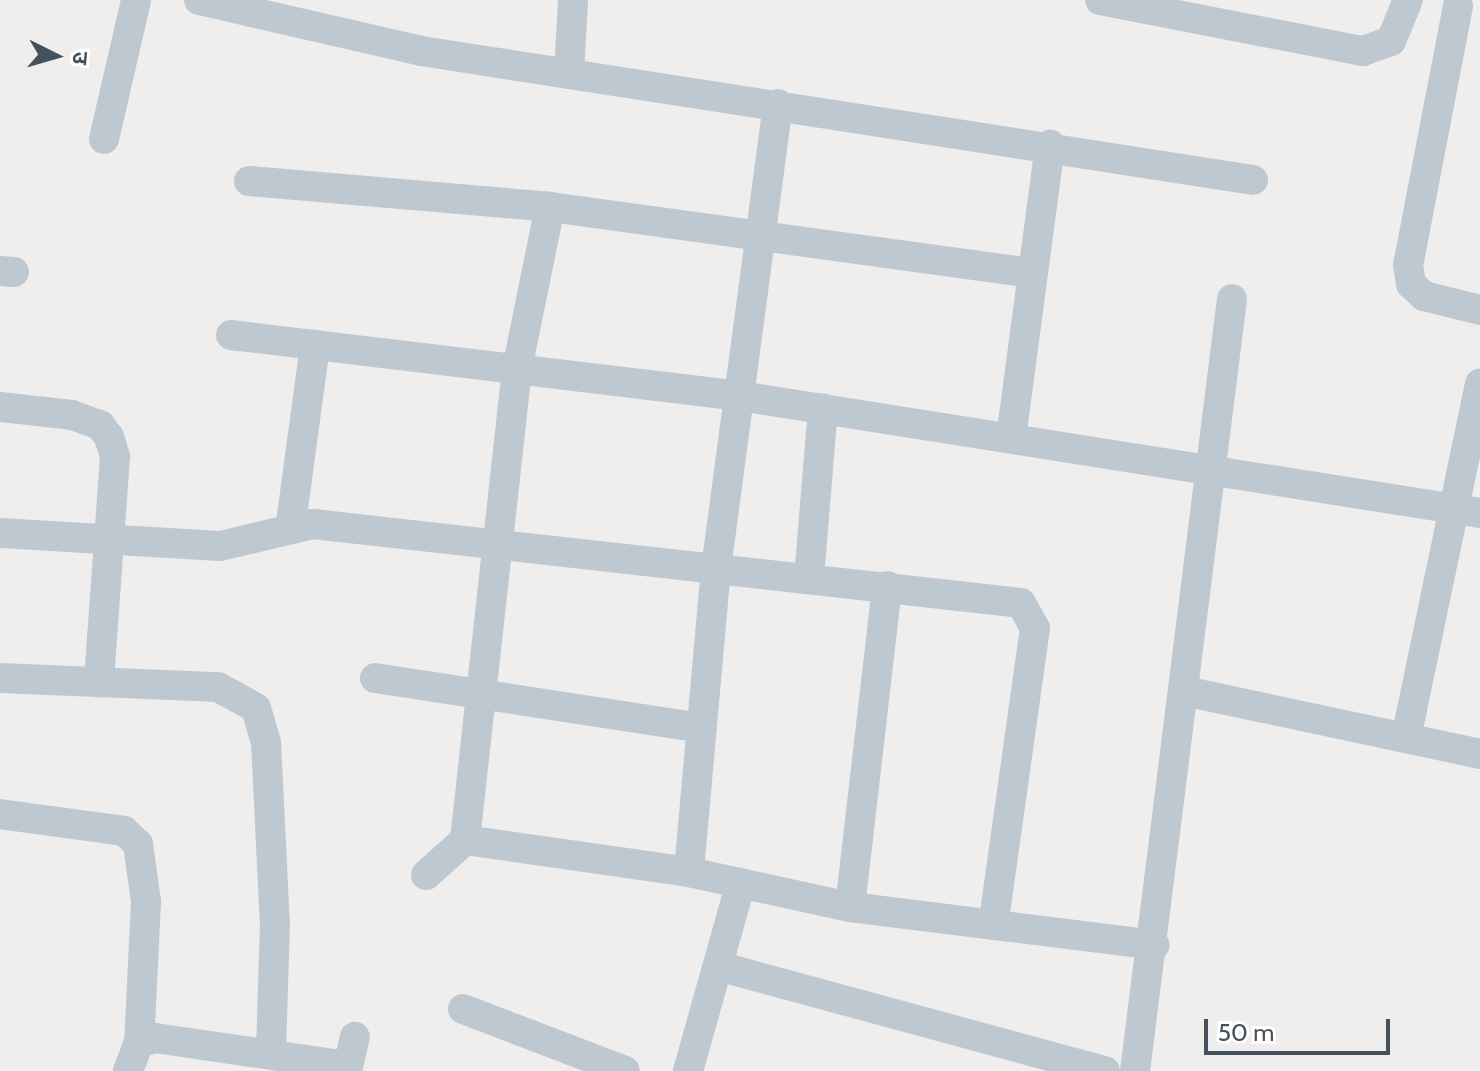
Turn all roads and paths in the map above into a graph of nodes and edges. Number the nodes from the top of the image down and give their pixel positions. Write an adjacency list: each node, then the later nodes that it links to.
1 (136, 0): 10 (street)
2 (199, 0): 7 (street)
3 (573, 0): 8 (street)
4 (1100, 0): 5 (street)
5 (1408, 0)
6 (1458, 6): 18 (street)
7 (294, 9): 8 (street)
8 (569, 74): 9 (street)
9 (778, 104): 11 (street); 15 (street)
10 (104, 139)
11 (1050, 145): 12 (street); 16 (street)
12 (1253, 180)
13 (249, 181): 14 (street)
14 (550, 207): 15 (street); 21 (street)
15 (760, 238): 16 (street); 23 (street)
16 (1030, 273): 26 (street)
17 (1232, 299): 27 (street)
18 (1480, 310)
19 (231, 335): 20 (street)
20 (315, 345): 21 (street); 29 (street)
21 (517, 369): 23 (street); 32 (street)
22 (1480, 384): 28 (street)
23 (740, 396): 25 (street); 33 (street)
24 (0, 407): 31 (street)
25 (823, 409): 26 (street); 34 (street)
26 (1011, 438): 27 (street)
27 (1215, 470): 28 (street); 39 (street)
28 (1469, 511): 42 (street)
29 (291, 523): 31 (street); 32 (street)
30 (0, 533): 31 (street)
31 (111, 541): 38 (street)
32 (496, 543): 33 (street); 40 (street)
33 (716, 568): 34 (street); 41 (street)
34 (809, 578): 35 (street)
35 (887, 586): 49 (street); 50 (street)
36 (0, 678): 38 (street)
37 (375, 678): 40 (street)
38 (99, 682): 56 (street)
39 (1184, 691): 42 (street); 51 (street)
40 (478, 694): 41 (street); 45 (street)
41 (700, 728): 46 (street)
42 (1406, 738): 43 (street)
43 (1480, 754)
44 (0, 814): 55 (street)
45 (465, 840): 46 (street); 47 (street)
46 (689, 872): 48 (street)
47 (426, 875)
48 (741, 883): 49 (street); 52 (street)
49 (850, 907): 50 (street)
50 (993, 925): 51 (street)
51 (1155, 945): 62 (street)
52 (718, 966): 60 (street); 61 (street)
53 (463, 1009): 59 (street)
54 (355, 1037): 57 (street)
55 (139, 1043): 56 (street); 58 (street)
56 (271, 1052): 57 (street)
57 (347, 1069)
58 (128, 1071)
59 (625, 1071)
60 (688, 1071)
61 (1105, 1071)
62 (1135, 1071)

